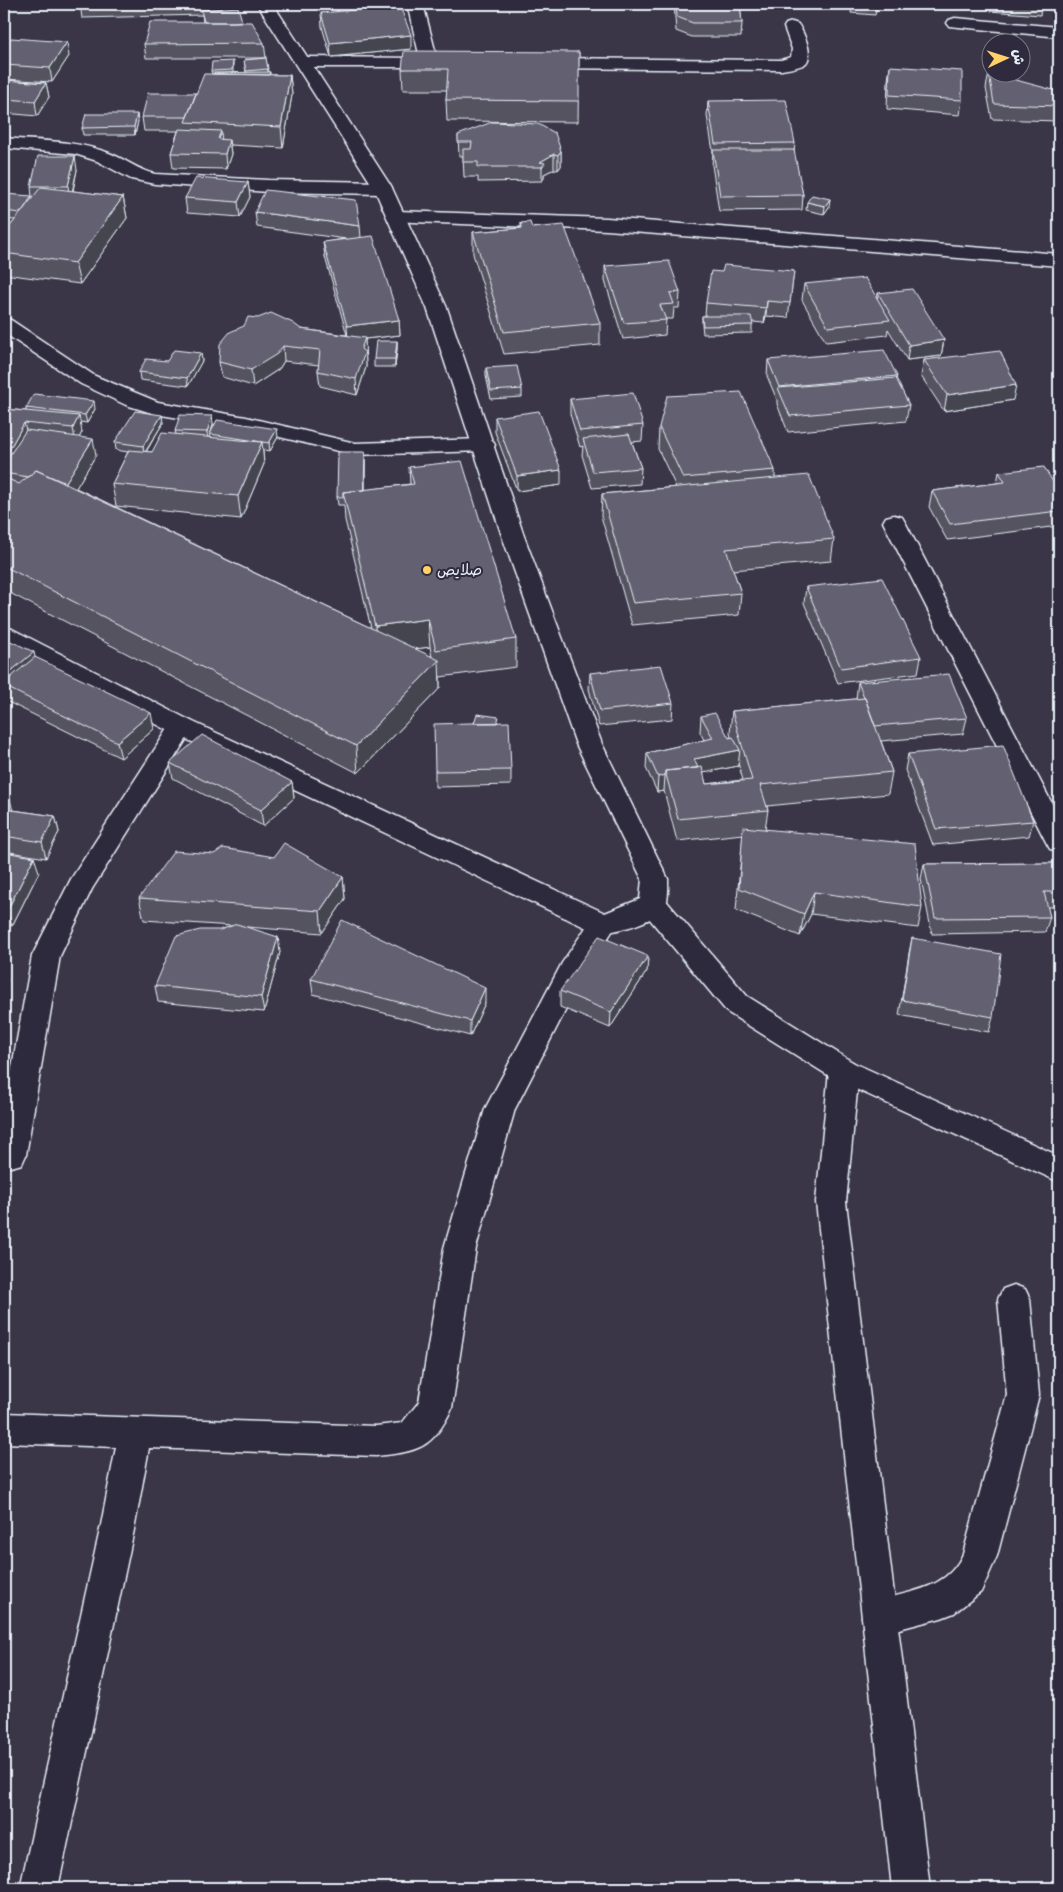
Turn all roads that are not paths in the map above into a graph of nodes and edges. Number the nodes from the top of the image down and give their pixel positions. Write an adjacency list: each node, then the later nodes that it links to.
1 (265, 4): 6 (street)
2 (415, 4): 7 (street)
3 (955, 23): 5 (street)
4 (792, 27): 9 (street)
5 (1059, 32)
6 (303, 62): 7 (street); 11 (street)
7 (430, 63): 8 (street)
8 (459, 63)
9 (528, 63)
10 (4, 143): 11 (street)
11 (383, 188): 12 (street)
12 (397, 217): 13 (street); 15 (street)
13 (1059, 260)
14 (4, 324): 15 (street)
15 (484, 445): 20 (street)
16 (894, 522): 19 (street)
17 (4, 634): 18 (street)
18 (182, 727): 21 (street); 23 (street)
19 (1059, 842)
20 (654, 904): 21 (street); 22 (street)
21 (603, 924): 27 (street)
22 (844, 1071): 24 (street); 28 (street)
23 (11, 1155)
24 (1059, 1170)
25 (1014, 1299): 28 (street)
26 (4, 1428): 27 (street)
27 (135, 1433): 29 (street)
28 (880, 1617): 30 (street)
29 (39, 1888)
30 (911, 1888)

